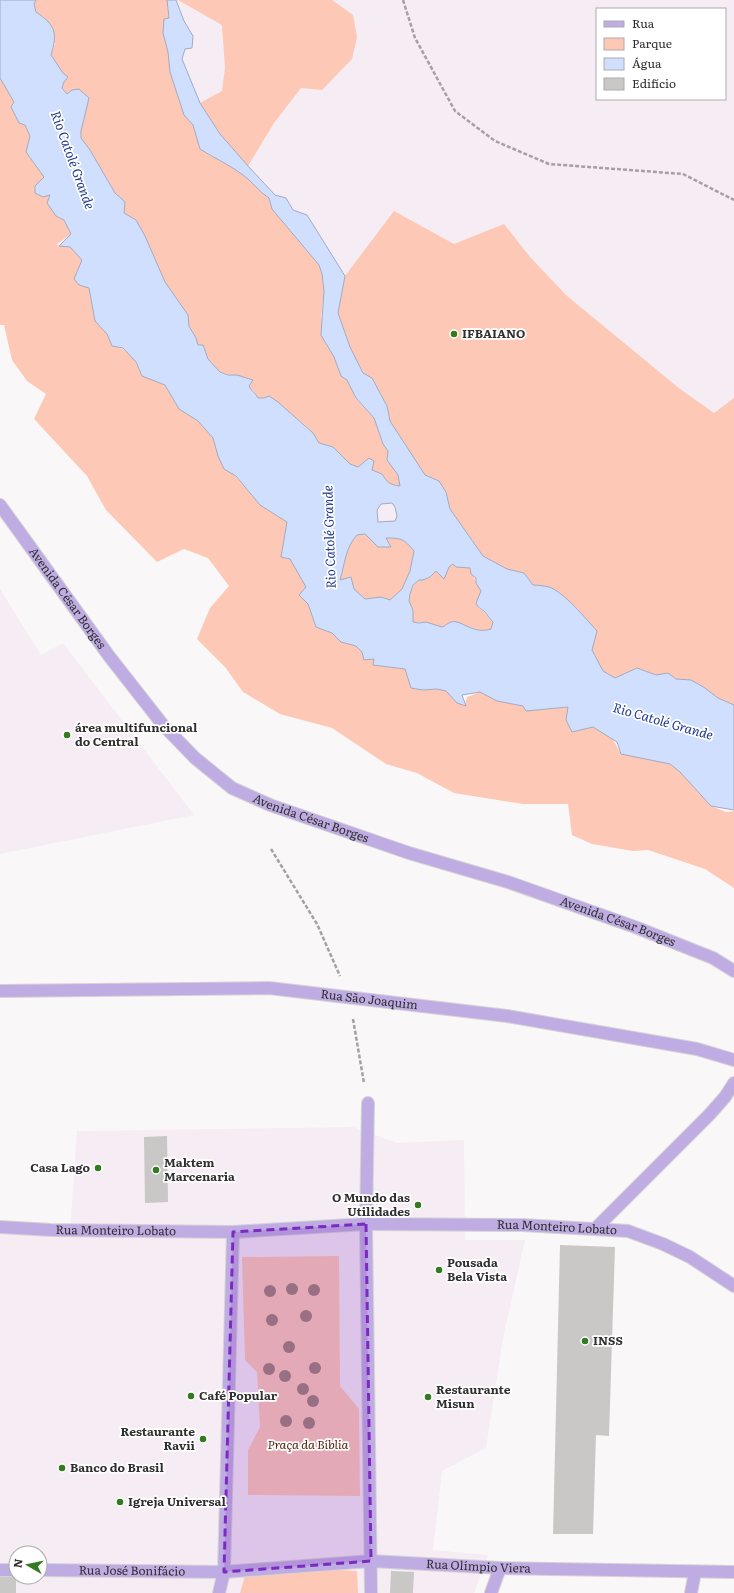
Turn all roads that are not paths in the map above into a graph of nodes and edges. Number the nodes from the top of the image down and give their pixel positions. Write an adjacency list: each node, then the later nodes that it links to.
1 (0, 505): 2 (street, Avenida César Borges)
2 (734, 971)
3 (0, 990): 4 (street, Rua São Joaquim)
4 (734, 1060)
5 (734, 1083): 9 (street)
6 (368, 1103): 7 (street)
7 (366, 1224): 9 (street, Rua Monteiro Lobato); 10 (street); 12 (street)
8 (0, 1227): 10 (street, Rua Monteiro Lobato)
9 (596, 1228): 11 (street, Rua Monteiro Lobato)
10 (233, 1232): 15 (street)
11 (734, 1286)
12 (372, 1561): 13 (street, Rua Olímpio Viera); 15 (street, Rua Olímpio Viera); 19 (street)
13 (500, 1568): 16 (street, Rua Olímpio Viera); 20 (street)
14 (48, 1570): 15 (street, Rua José Bonifácio)
15 (224, 1572): 18 (street)
16 (695, 1572): 17 (street, Rua Olímpio Viera); 21 (street)
17 (734, 1572)
18 (219, 1593)
19 (371, 1593)
20 (491, 1593)
21 (691, 1593)

